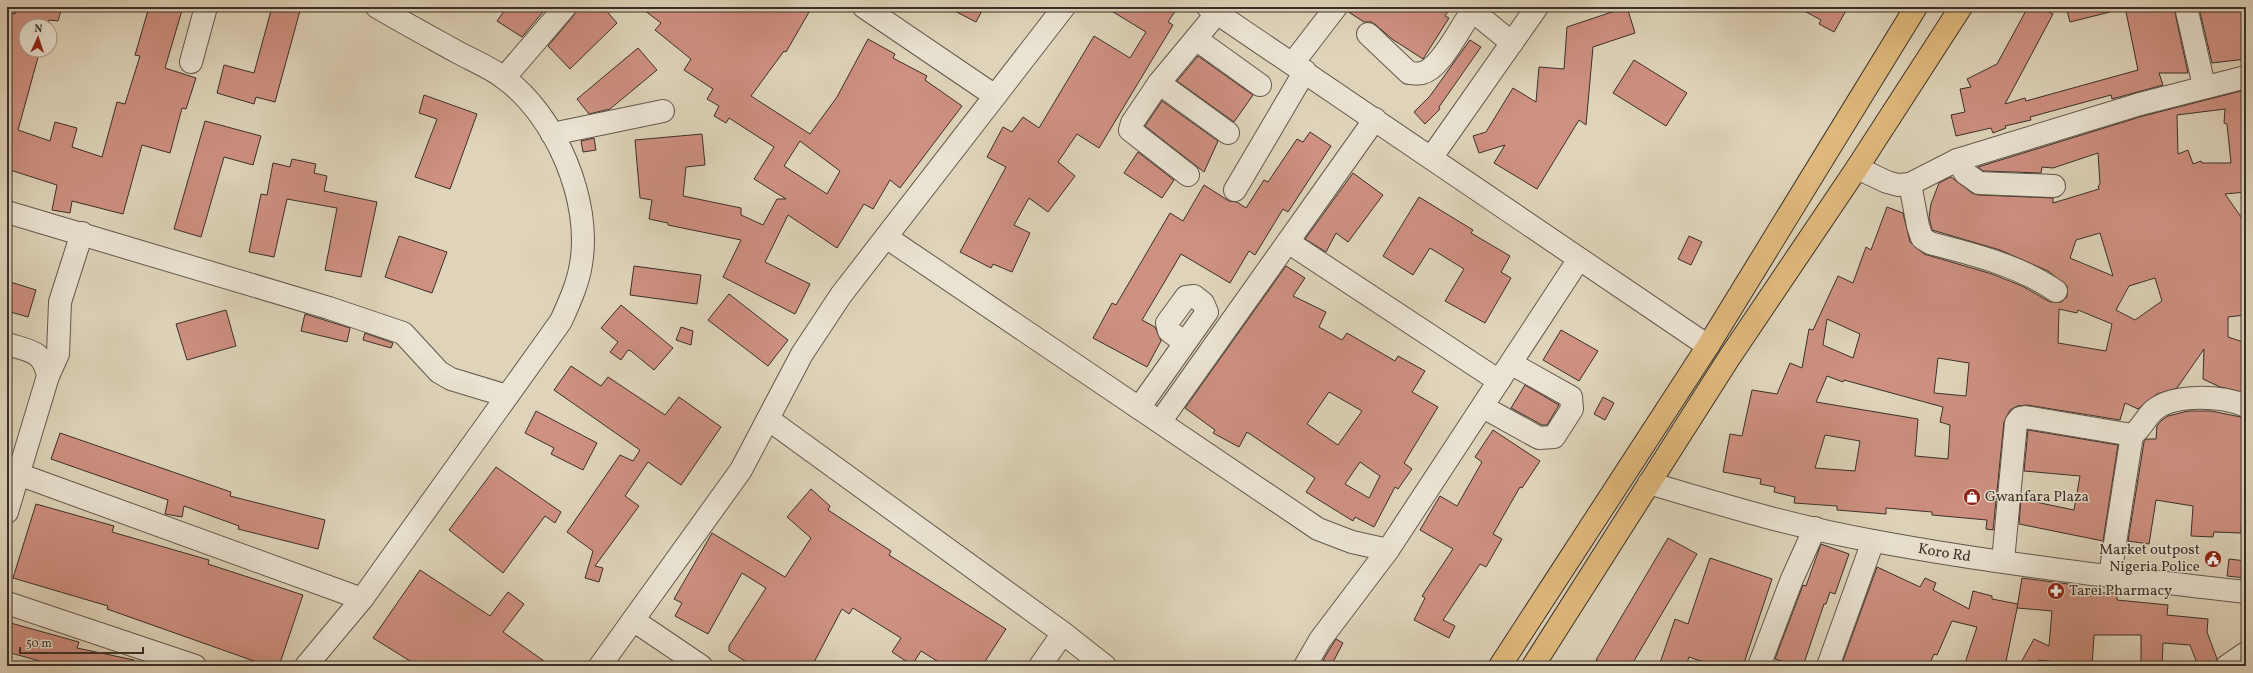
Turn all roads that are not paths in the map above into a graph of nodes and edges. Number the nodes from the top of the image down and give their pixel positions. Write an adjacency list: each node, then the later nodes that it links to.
1 (206, 7): 15 (street)
2 (377, 7): 18 (street)
3 (565, 7): 18 (street)
4 (864, 7): 22 (street)
5 (1064, 7): 22 (street)
6 (1336, 7): 16 (street)
7 (1537, 7): 14 (street)
8 (1916, 7): 42 (main road)
9 (1961, 7): 29 (main road)
10 (2186, 7): 21 (street)
11 (1213, 10): 13 (street); 16 (street)
12 (1368, 34): 14 (street)
13 (1196, 39): 19 (street); 20 (street)
14 (1512, 43): 27 (street)
15 (191, 62)
16 (1299, 67): 24 (street); 33 (street)
17 (2246, 77): 21 (street)
18 (504, 78): 26 (street)
19 (1159, 83): 25 (street); 30 (street)
20 (1260, 85)
21 (2204, 86): 28 (street)
22 (995, 96): 36 (street)
23 (663, 111): 26 (street)
24 (1375, 119): 27 (street); 37 (street)
25 (1228, 133)
26 (552, 134): 45 (street)
27 (1432, 158): 38 (street)
28 (1957, 160): 31 (street); 32 (street)
29 (1857, 168): 31 (street); 53 (main road)
30 (1188, 175)
31 (1910, 184): 39 (street)
32 (2054, 186)
33 (1235, 190)
34 (7, 212): 35 (street)
35 (82, 233): 44 (street); 45 (street)
36 (886, 237): 48 (street); 49 (street)
37 (1288, 242): 43 (street); 50 (street)
38 (1579, 259): 42 (street); 43 (street)
39 (2056, 291)
40 (1184, 343): 48 (street)
41 (7, 344): 44 (street)
42 (1708, 346): 73 (main road)
43 (1505, 373): 47 (street); 47 (street)
44 (48, 376): 52 (street)
45 (508, 396): 61 (street)
46 (2246, 406): 51 (street)
47 (1483, 407): 57 (street)
48 (1139, 408): 50 (street)
49 (768, 418): 63 (street); 64 (street)
50 (1160, 422): 57 (street)
51 (2132, 435): 58 (street); 59 (street)
52 (14, 472): 54 (street); 61 (street)
53 (1649, 483): 55 (street, Koro Rd); 74 (main road)
54 (7, 512)
55 (1815, 528): 56 (street, Koro Rd); 75 (street)
56 (1873, 541): 58 (street, Koro Rd); 76 (street)
57 (1388, 550): 72 (street)
58 (2002, 561): 59 (street, Koro Rd)
59 (2110, 575): 60 (street, Koro Rd)
60 (2246, 592)
61 (362, 599): 67 (street)
62 (7, 604): 66 (street)
63 (633, 620): 68 (street); 69 (street)
64 (1063, 633): 70 (street); 71 (street)
65 (2246, 653): 77 (street)
66 (195, 666)
67 (306, 666)
68 (600, 666)
69 (701, 666)
70 (1040, 666)
71 (1105, 666)
72 (1305, 666)
73 (1500, 666)
74 (1532, 666)
75 (1759, 666)
76 (1828, 666)
77 (2226, 666)

